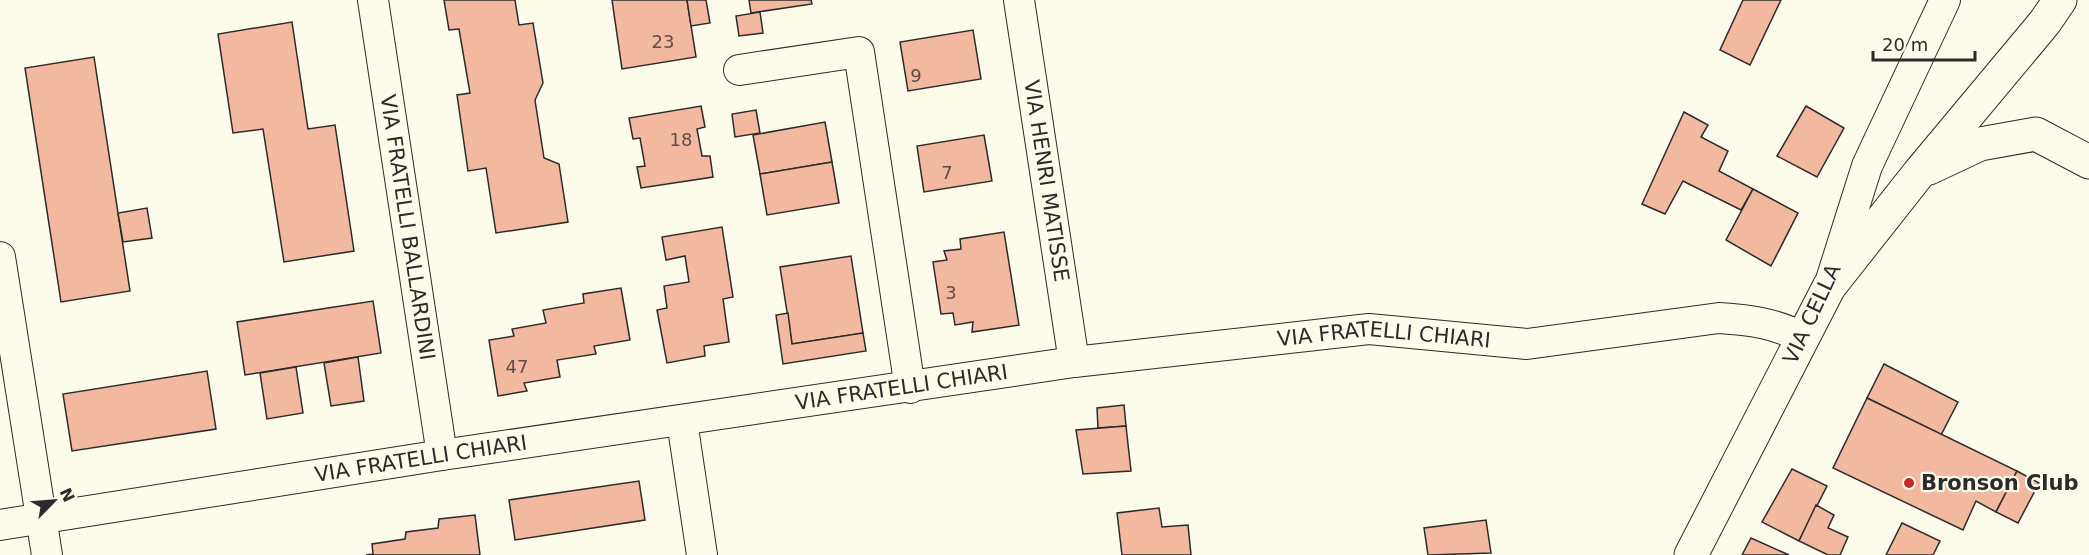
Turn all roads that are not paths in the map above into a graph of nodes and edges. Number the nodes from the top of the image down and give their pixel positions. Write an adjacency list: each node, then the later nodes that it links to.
1 (373, 0): 14 (street, VIA FRATELLI BALLARDINI)
2 (1019, 0): 11 (street, VIA HENRI MATISSE)
3 (1945, 0): 9 (street, VIA CELLA)
4 (2060, 0): 7 (main road)
5 (739, 70): 12 (street)
6 (2089, 162): 7 (main road)
7 (1919, 173): 9 (main road)
8 (0, 257): 15 (street)
9 (1829, 287): 10 (main road, VIA CELLA)
10 (1803, 338): 11 (street, VIA FRATELLI CHIARI); 19 (main road, VIA CELLA)
11 (1074, 362): 12 (street, VIA FRATELLI CHIARI)
12 (910, 388): 13 (street, VIA FRATELLI CHIARI)
13 (682, 421): 14 (street, VIA FRATELLI CHIARI); 18 (street)
14 (442, 455): 15 (street, VIA FRATELLI CHIARI)
15 (42, 518): 16 (street, VIA FRATELLI CHIARI); 17 (street)
16 (0, 525)
17 (47, 555)
18 (702, 555)
19 (1691, 555)

